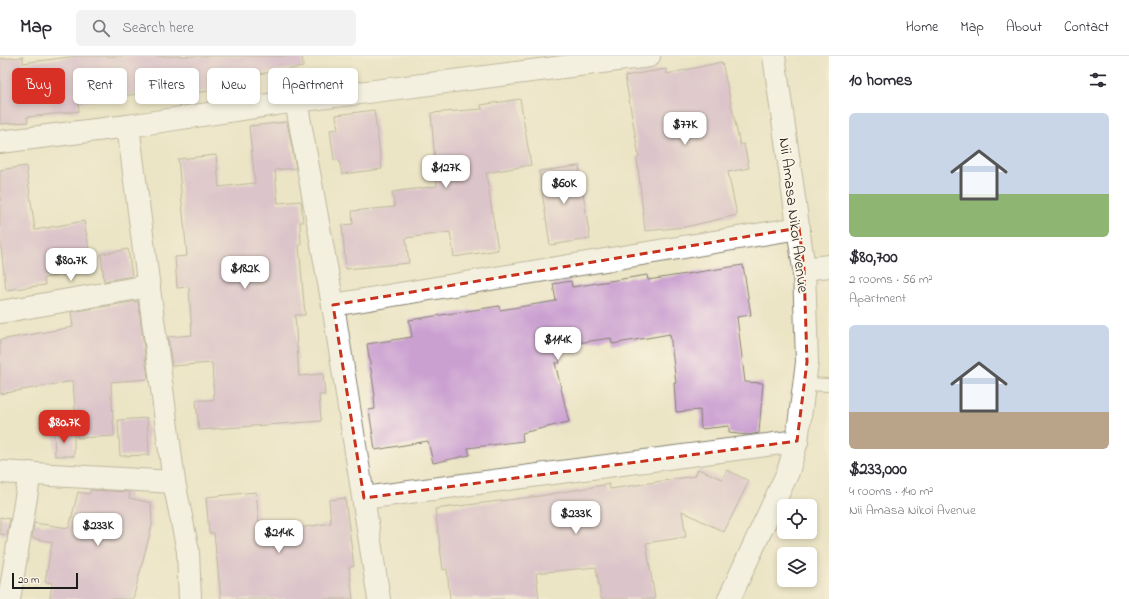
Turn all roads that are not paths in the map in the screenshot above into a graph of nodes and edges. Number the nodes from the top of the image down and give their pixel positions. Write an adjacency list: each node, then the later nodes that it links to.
1 (649, 56): 3 (street)
2 (774, 56): 8 (street, Nii Amasa Nikoi Avenue)
3 (358, 93)
4 (276, 104): 6 (street)
5 (297, 104): 12 (street)
6 (128, 126): 7 (street); 11 (street)
7 (0, 142)
8 (799, 228): 10 (street, Nii Amasa Nikoi Avenue); 12 (street)
9 (829, 266): 10 (street)
10 (804, 269): 14 (street, Nii Amasa Nikoi Avenue)
11 (149, 286): 13 (street); 19 (street)
12 (333, 305): 20 (street)
13 (0, 312)
14 (805, 384): 15 (lane); 16 (street, Nii Amasa Nikoi Avenue)
15 (829, 385)
16 (797, 441): 20 (street); 24 (street, Nii Amasa Nikoi Avenue)
17 (0, 472): 18 (street)
18 (30, 473): 19 (street); 21 (street)
19 (174, 482): 22 (street)
20 (364, 498): 23 (street)
21 (9, 599)
22 (190, 599)
23 (379, 599)
24 (729, 599)

